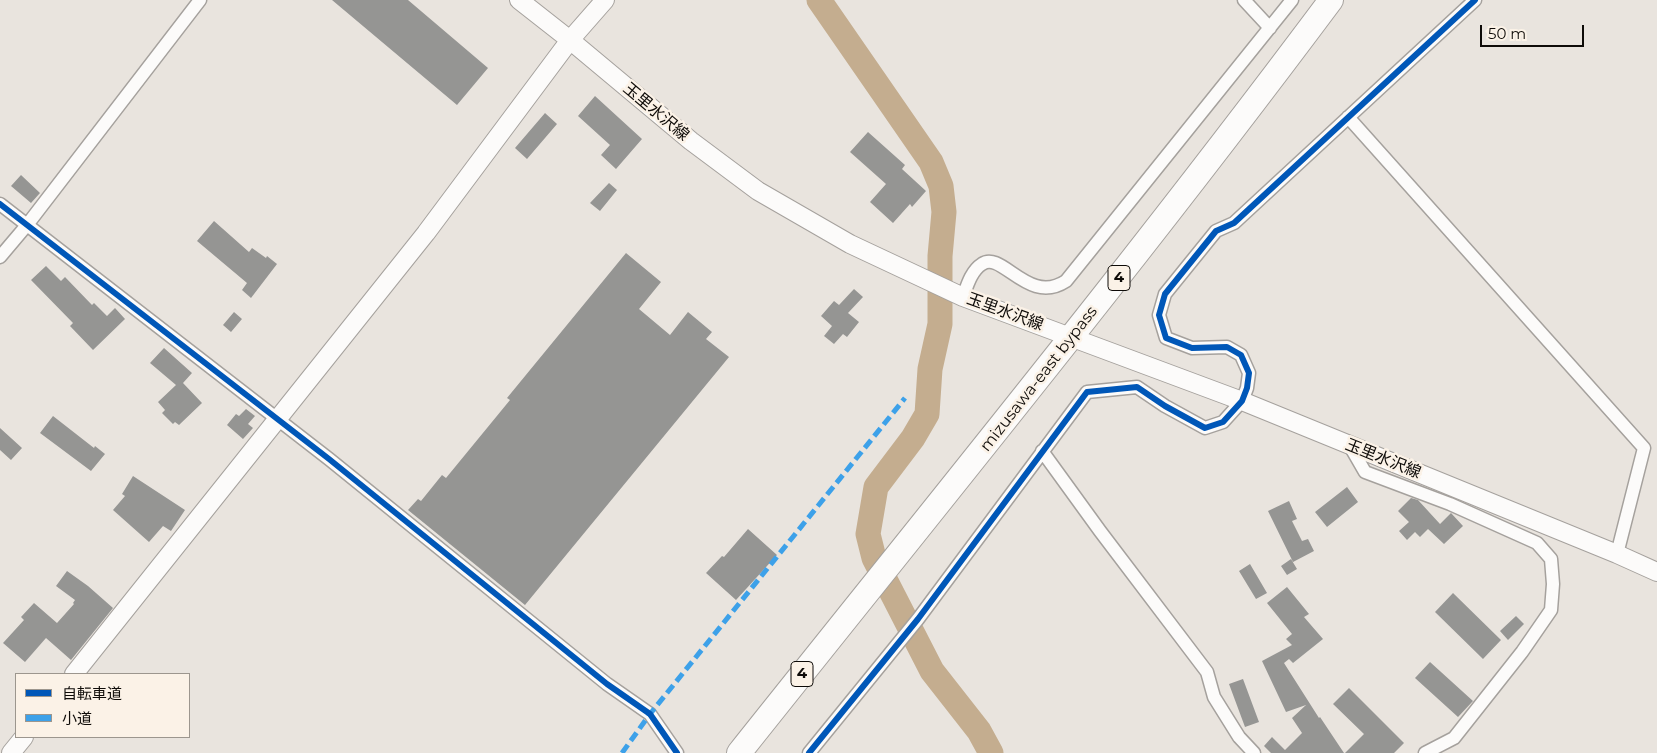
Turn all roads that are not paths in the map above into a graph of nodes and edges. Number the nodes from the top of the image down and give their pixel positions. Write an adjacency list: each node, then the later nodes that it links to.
1 (200, 0): 12 (street)
2 (519, 0): 9 (main road, 玉里水沢線)
3 (605, 0): 9 (main road)
4 (1244, 0): 8 (street)
5 (1292, 0): 8 (street)
6 (1331, 0): 15 (highway, mizusawa-east bypass / 4)
7 (1475, 0): 10 (street)
8 (1270, 28): 14 (street)
9 (570, 40): 14 (main road, 玉里水沢線); 17 (main road)
10 (1348, 117): 16 (street); 20 (street)
11 (0, 204): 12 (street)
12 (27, 225): 13 (street); 17 (street)
13 (0, 257)
14 (964, 297): 15 (main road, 玉里水沢線)
15 (1072, 337): 16 (main road, 玉里水沢線); 26 (highway, mizusawa-east bypass / 4)
16 (1242, 401): 18 (main road, 玉里水沢線); 19 (street)
17 (278, 420): 22 (main road); 25 (street)
18 (1350, 446): 20 (main road, 玉里水沢線); 29 (street)
19 (1042, 451): 27 (street); 28 (street)
20 (1617, 554): 21 (main road, 玉里水沢線)
21 (1657, 572)
22 (75, 673)
23 (23, 738): 24 (main road)
24 (11, 753)
25 (677, 753)
26 (739, 753)
27 (809, 753)
28 (1254, 753)
29 (1425, 753)

